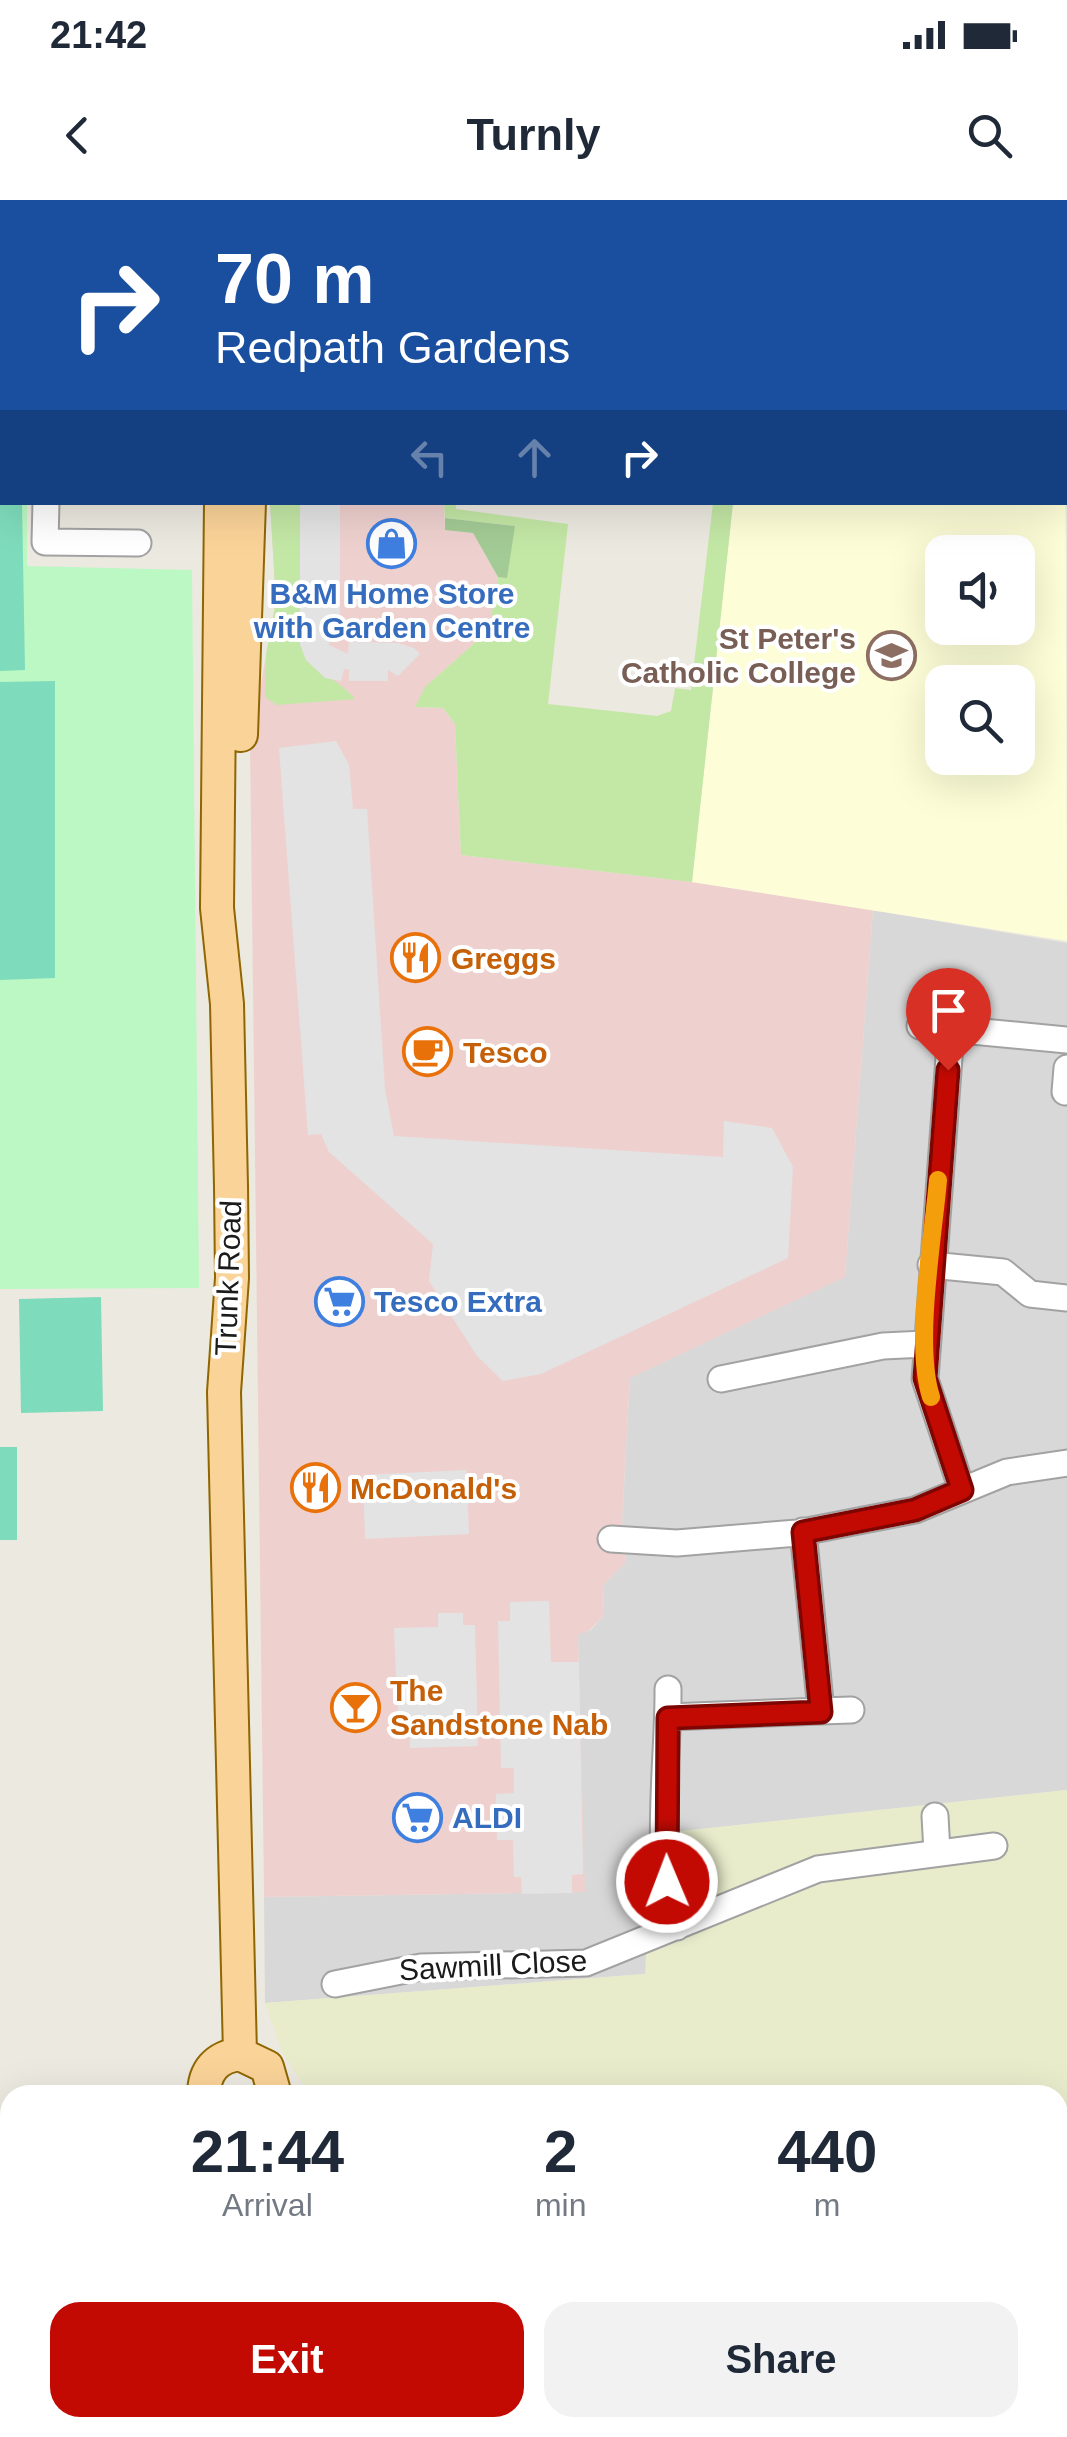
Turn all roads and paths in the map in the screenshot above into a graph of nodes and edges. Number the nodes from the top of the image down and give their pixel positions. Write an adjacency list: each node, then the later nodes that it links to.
1 (46, 505): 4 (street)
2 (220, 505): 5 (main road, Trunk Road)
3 (249, 505): 5 (main road)
4 (138, 543)
5 (226, 1004): 26 (main road, Trunk Road)
6 (920, 1026): 7 (street)
7 (951, 1031): 8 (street); 9 (street)
8 (1067, 1040)
9 (931, 1266): 10 (street); 11 (street)
10 (1067, 1298)
11 (925, 1344): 12 (street); 14 (street)
12 (720, 1379)
13 (1067, 1463): 14 (street)
14 (962, 1490): 15 (street)
15 (803, 1532): 16 (street); 19 (street)
16 (611, 1539)
17 (668, 1689): 20 (street)
18 (851, 1710): 19 (street)
19 (821, 1712): 20 (street)
20 (668, 1718): 24 (street)
21 (934, 1816): 23 (street)
22 (994, 1846): 23 (street, Sawmill Close)
23 (937, 1852): 24 (street, Sawmill Close)
24 (677, 1927): 25 (street, Sawmill Close)
25 (335, 1984)
26 (240, 2054): 27 (main road); 28 (main road)
27 (206, 2085)
28 (272, 2085)

